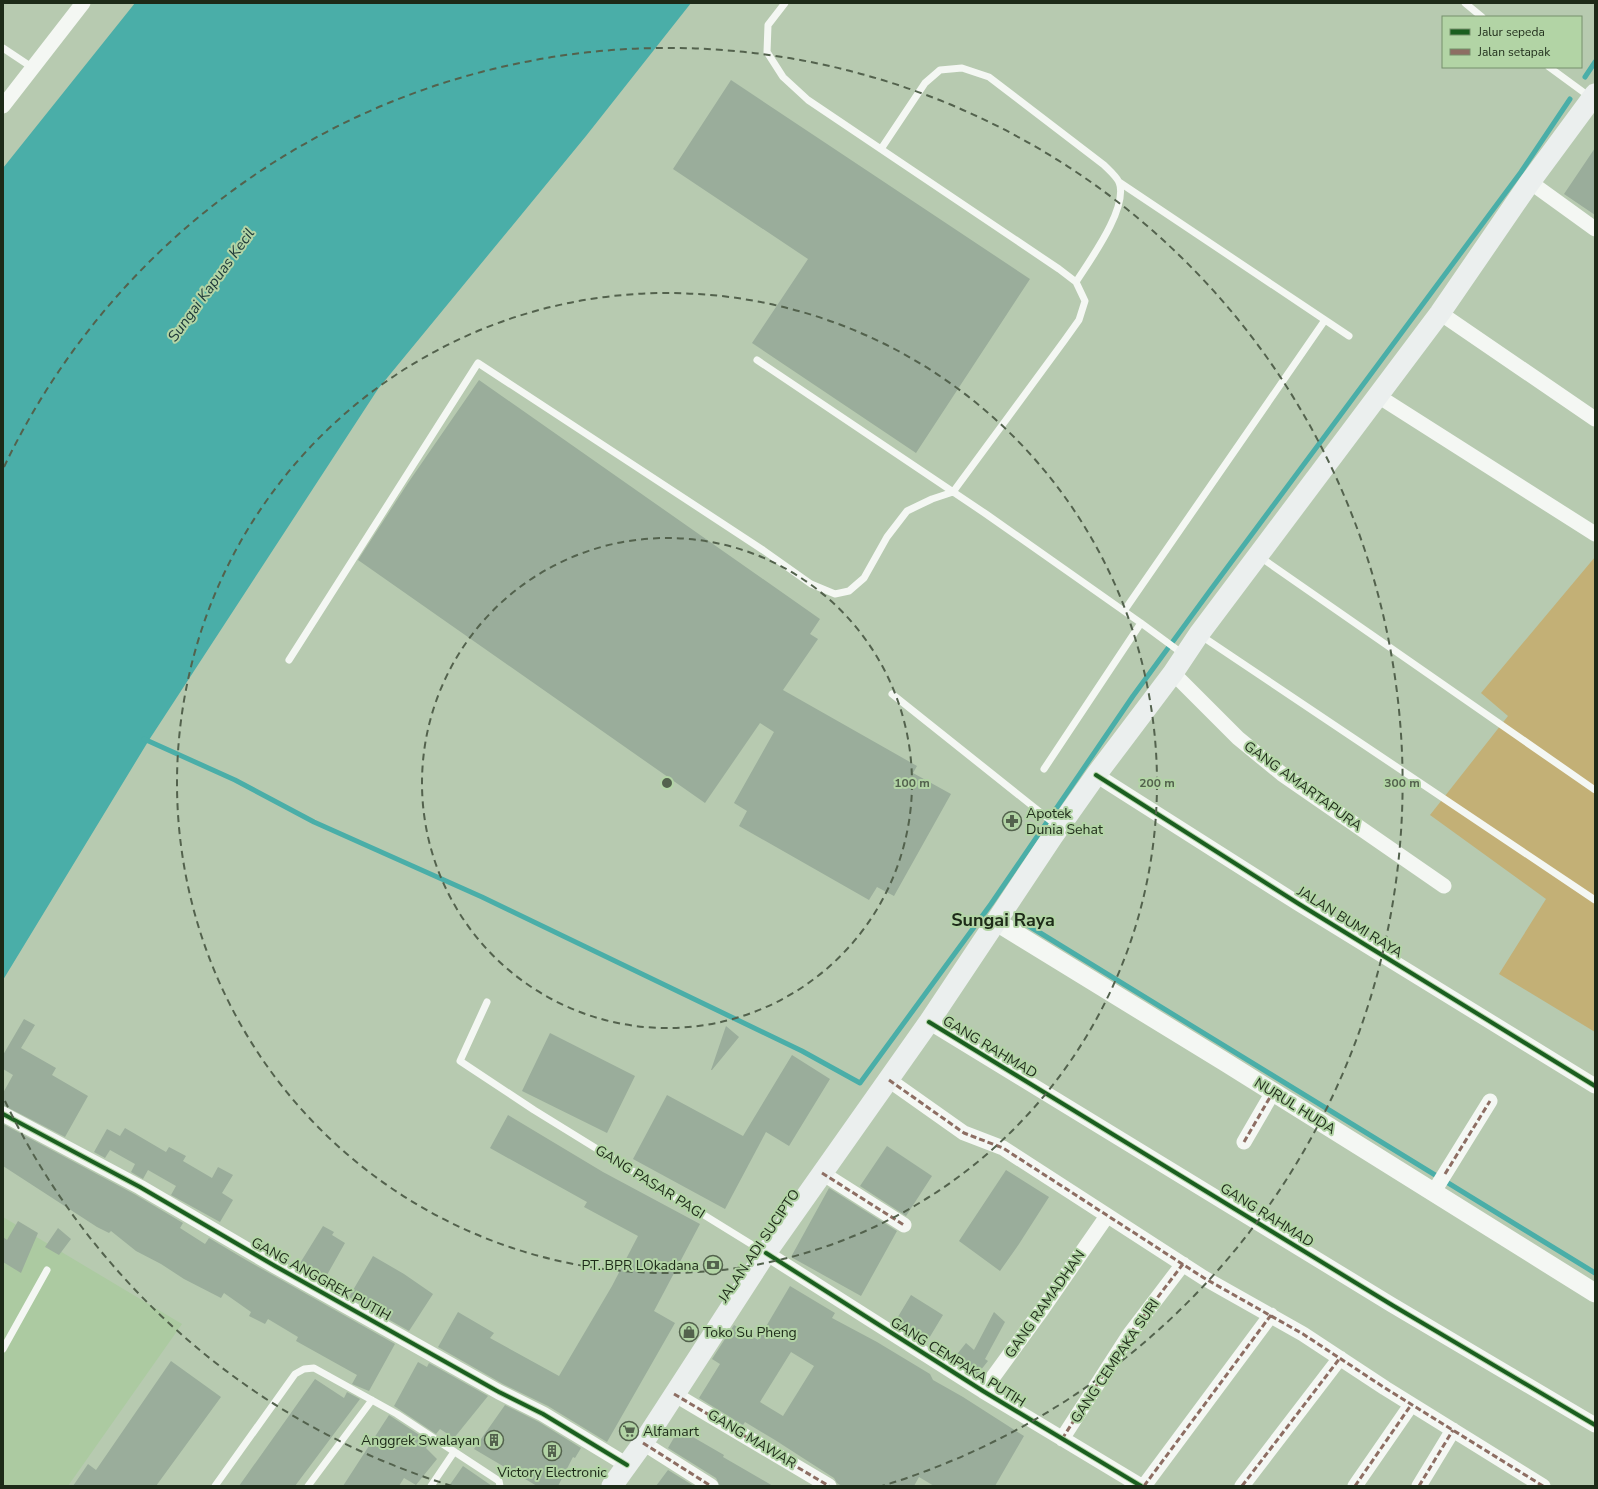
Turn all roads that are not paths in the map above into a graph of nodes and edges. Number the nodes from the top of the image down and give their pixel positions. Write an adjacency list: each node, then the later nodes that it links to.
1 (83, 3): 6 (street)
2 (784, 3): 10 (lane)
3 (1465, 3): 4 (lane)
4 (1481, 16)
5 (3, 48): 6 (lane)
6 (33, 68): 9 (street)
7 (1551, 68): 8 (lane)
8 (1593, 96): 12 (main road, JALAN ADI SUCIPTO)
9 (3, 106)
10 (881, 149): 11 (lane); 14 (lane)
11 (1119, 182): 14 (lane); 16 (lane)
12 (1530, 182): 13 (street); 15 (main road, JALAN ADI SUCIPTO)
13 (1595, 229)
14 (1076, 282): 21 (lane)
15 (1440, 313): 19 (main road, JALAN ADI SUCIPTO); 20 (street)
16 (1325, 320): 17 (lane); 24 (lane)
17 (1349, 336)
18 (757, 360): 21 (lane)
19 (1378, 396): 22 (street); 23 (main road, JALAN ADI SUCIPTO)
20 (1595, 419)
21 (953, 492): 24 (lane); 28 (lane)
22 (1595, 534)
23 (1258, 556): 26 (main road, JALAN ADI SUCIPTO); 33 (lane)
24 (1124, 610): 25 (lane)
25 (1141, 623): 27 (lane); 31 (lane)
26 (1199, 634): 27 (main road, JALAN ADI SUCIPTO); 36 (lane)
27 (1180, 653): 29 (main road, JALAN ADI SUCIPTO)
28 (289, 660)
29 (1173, 673): 32 (main road, JALAN ADI SUCIPTO); 35 (street, GANG AMARTAPURA)
30 (892, 694): 34 (lane)
31 (1044, 769)
32 (1096, 775): 37 (main road, JALAN ADI SUCIPTO); 41 (street, JALAN BUMI RAYA)
33 (1595, 790)
34 (1055, 824)
35 (1444, 886)
36 (1595, 900)
37 (995, 921): 39 (main road, JALAN ADI SUCIPTO); 42 (street, NURUL HUDA)
38 (487, 1002): 50 (lane, GANG PASAR PAGI)
39 (929, 1022): 40 (main road, JALAN ADI SUCIPTO); 61 (street, GANG RAHMAD)
40 (889, 1080): 46 (main road, JALAN ADI SUCIPTO); 48 (street)
41 (1595, 1086)
42 (1273, 1092): 45 (street); 47 (street, NURUL HUDA)
43 (1490, 1101): 47 (street)
44 (3, 1114): 66 (street, GANG ANGGREK PUTIH)
45 (1244, 1142)
46 (822, 1173): 49 (street); 50 (main road, JALAN ADI SUCIPTO)
47 (1433, 1193): 53 (street, NURUL HUDA)
48 (1107, 1216): 51 (street); 57 (street, GANG RAMADHAN)
49 (904, 1225)
50 (766, 1253): 57 (street, GANG CEMPAKA PUTIH); 58 (main road, JALAN ADI SUCIPTO)
51 (1183, 1264): 54 (street); 63 (street, GANG CEMPAKA SURI)
52 (47, 1270): 55 (lane)
53 (1595, 1293)
54 (1271, 1315): 56 (street); 75 (street)
55 (3, 1349)
56 (1340, 1358): 60 (street); 76 (street)
57 (982, 1391): 63 (street, GANG CEMPAKA PUTIH)
58 (674, 1394): 64 (main road, JALAN ADI SUCIPTO); 73 (street, GANG MAWAR)
59 (372, 1400): 65 (lane); 67 (lane); 68 (lane)
60 (1412, 1404): 62 (street); 77 (street)
61 (1595, 1425)
62 (1453, 1430): 78 (street); 79 (street)
63 (1062, 1439): 74 (street, GANG CEMPAKA PUTIH)
64 (643, 1443): 66 (main road, JALAN ADI SUCIPTO); 72 (street)
65 (454, 1452): 69 (lane); 70 (lane)
66 (627, 1465): 71 (main road, JALAN ADI SUCIPTO)
67 (215, 1486)
68 (308, 1486)
69 (431, 1486)
70 (500, 1486)
71 (612, 1486)
72 (711, 1486)
73 (829, 1486)
74 (1141, 1486)
75 (1144, 1486)
76 (1242, 1486)
77 (1355, 1486)
78 (1419, 1486)
79 (1543, 1486)

